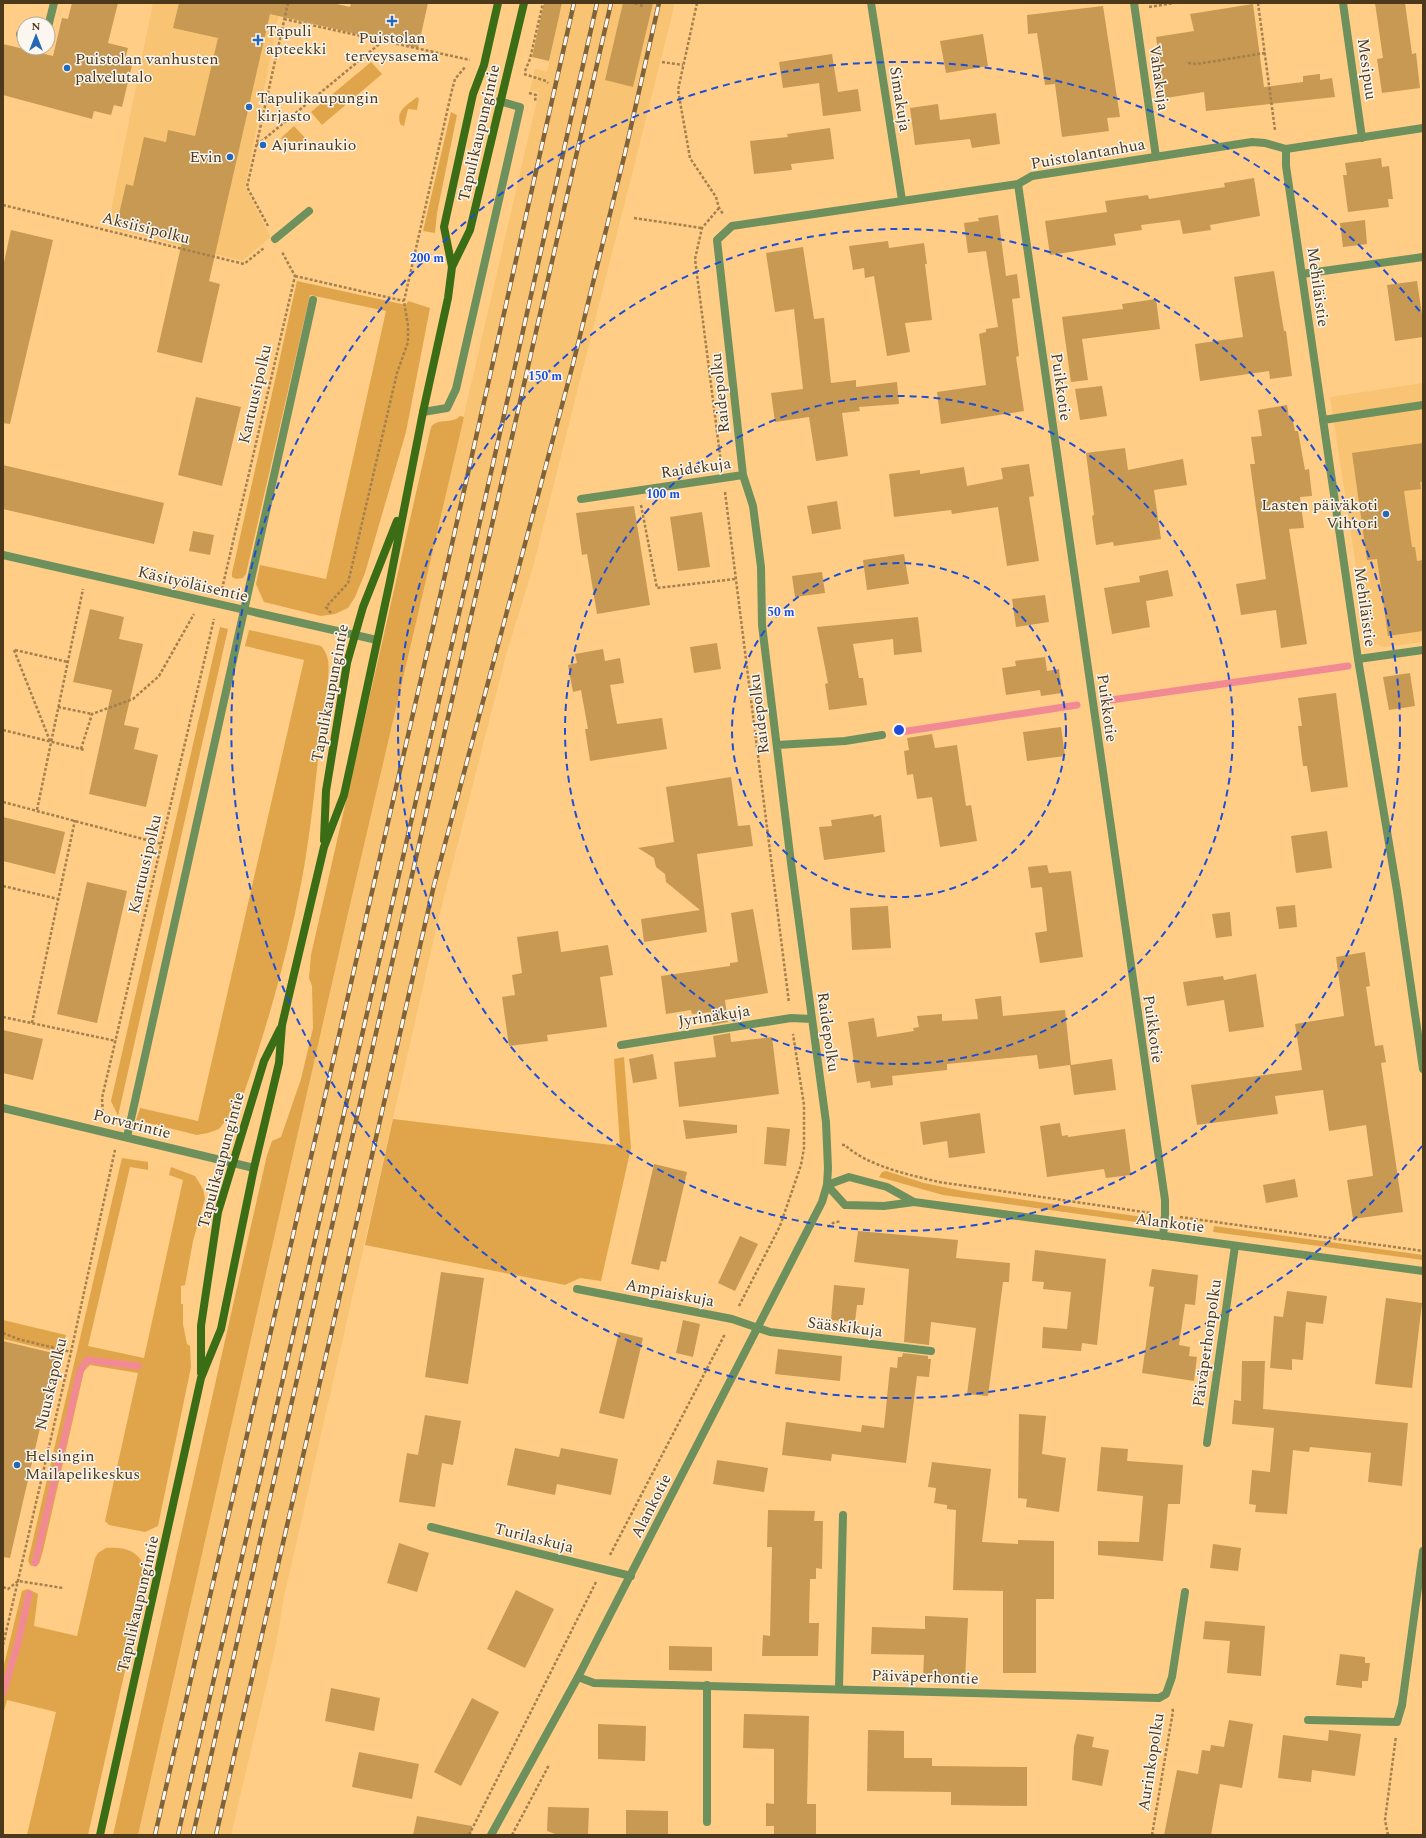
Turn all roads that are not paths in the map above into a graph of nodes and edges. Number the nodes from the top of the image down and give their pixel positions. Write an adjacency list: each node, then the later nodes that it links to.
1 (54, 3): 7 (street)
2 (498, 3): 19 (main road, Tapulikaupungintie)
3 (524, 3): 8 (main road, Tapulikaupungintie)
4 (871, 3): 14 (street, Simakuja)
5 (1343, 3): 10 (street, Mesipuu)
6 (1135, 6): 12 (street, Vahakuja)
7 (51, 16)
8 (499, 101): 19 (main road, Tapulikaupungintie); 23 (street)
9 (1423, 128): 10 (street, Puistolantanhua)
10 (1362, 138): 11 (street, Puistolantanhua)
11 (1286, 149): 12 (street, Puistolantanhua); 20 (street, Mehiläistie)
12 (1156, 157): 13 (street, Puistolantanhua)
13 (1018, 184): 14 (street, Puistolantanhua); 47 (street, Puikkotie)
14 (902, 200): 17 (street, Puistolantanhua)
15 (309, 211): 16 (street)
16 (275, 238)
17 (717, 240): 25 (street, Raidepolku)
18 (1423, 257): 20 (street)
19 (452, 267): 23 (main road, Tapulikaupungintie)
20 (1302, 274): 24 (street, Mehiläistie)
21 (313, 300): 29 (street)
22 (1423, 405): 24 (street)
23 (423, 412): 27 (main road, Tapulikaupungintie)
24 (1323, 420): 33 (street, Mehiläistie)
25 (743, 475): 26 (street, Raidekuja); 35 (street, Raidepolku)
26 (581, 499)
27 (404, 505): 30 (main road, Tapulikaupungintie); 31 (main road, Tapulikaupungintie)
28 (3, 555): 29 (street, Käsityöläisentie)
29 (244, 610): 30 (street, Käsityöläisentie); 42 (street)
30 (354, 635): 31 (street, Käsityöläisentie); 36 (main road, Tapulikaupungintie)
31 (377, 640): 36 (main road, Tapulikaupungintie)
32 (1423, 650): 33 (street)
33 (1358, 659): 40 (street, Mehiläistie)
34 (882, 735): 35 (street)
35 (777, 745): 37 (street, Raidepolku)
36 (324, 847): 38 (main road, Tapulikaupungintie)
37 (812, 1019): 39 (street, Jyrinäkuja); 45 (street, Raidepolku)
38 (282, 1025): 43 (main road, Tapulikaupungintie); 44 (main road, Tapulikaupungintie)
39 (621, 1045)
40 (1423, 1069)
41 (3, 1108): 42 (street, Porvarintie)
42 (127, 1137): 43 (street, Porvarintie)
43 (232, 1162): 44 (street, Porvarintie); 53 (main road, Tapulikaupungintie)
44 (254, 1168): 53 (main road, Tapulikaupungintie)
45 (827, 1185): 46 (street, Alankotie); 46 (street, Alankotie); 51 (street, Alankotie)
46 (914, 1202): 47 (street, Alankotie)
47 (1163, 1236): 48 (street, Alankotie)
48 (1235, 1246): 49 (street, Alankotie); 54 (street, Päiväperhonpolku)
49 (1423, 1271)
50 (577, 1289): 51 (street, Ampiaiskuja)
51 (757, 1328): 52 (street, Sääskikuja); 58 (street, Alankotie)
52 (931, 1351)
53 (201, 1378): 67 (main road, Tapulikaupungintie)
54 (1208, 1443)
55 (842, 1515): 64 (street)
56 (431, 1527): 58 (street, Turilaskuja)
57 (1423, 1551): 60 (street)
58 (631, 1576): 62 (street, Alankotie)
59 (1185, 1592): 64 (street, Päiväperhontie)
60 (1414, 1617): 61 (street); 65 (street)
61 (1423, 1618)
62 (578, 1677): 63 (street, Päiväperhontie); 68 (street, Alankotie)
63 (707, 1685): 64 (street, Päiväperhontie); 66 (street)
64 (839, 1688)
65 (1308, 1720)
66 (708, 1822)
67 (100, 1835)
68 (491, 1835)

